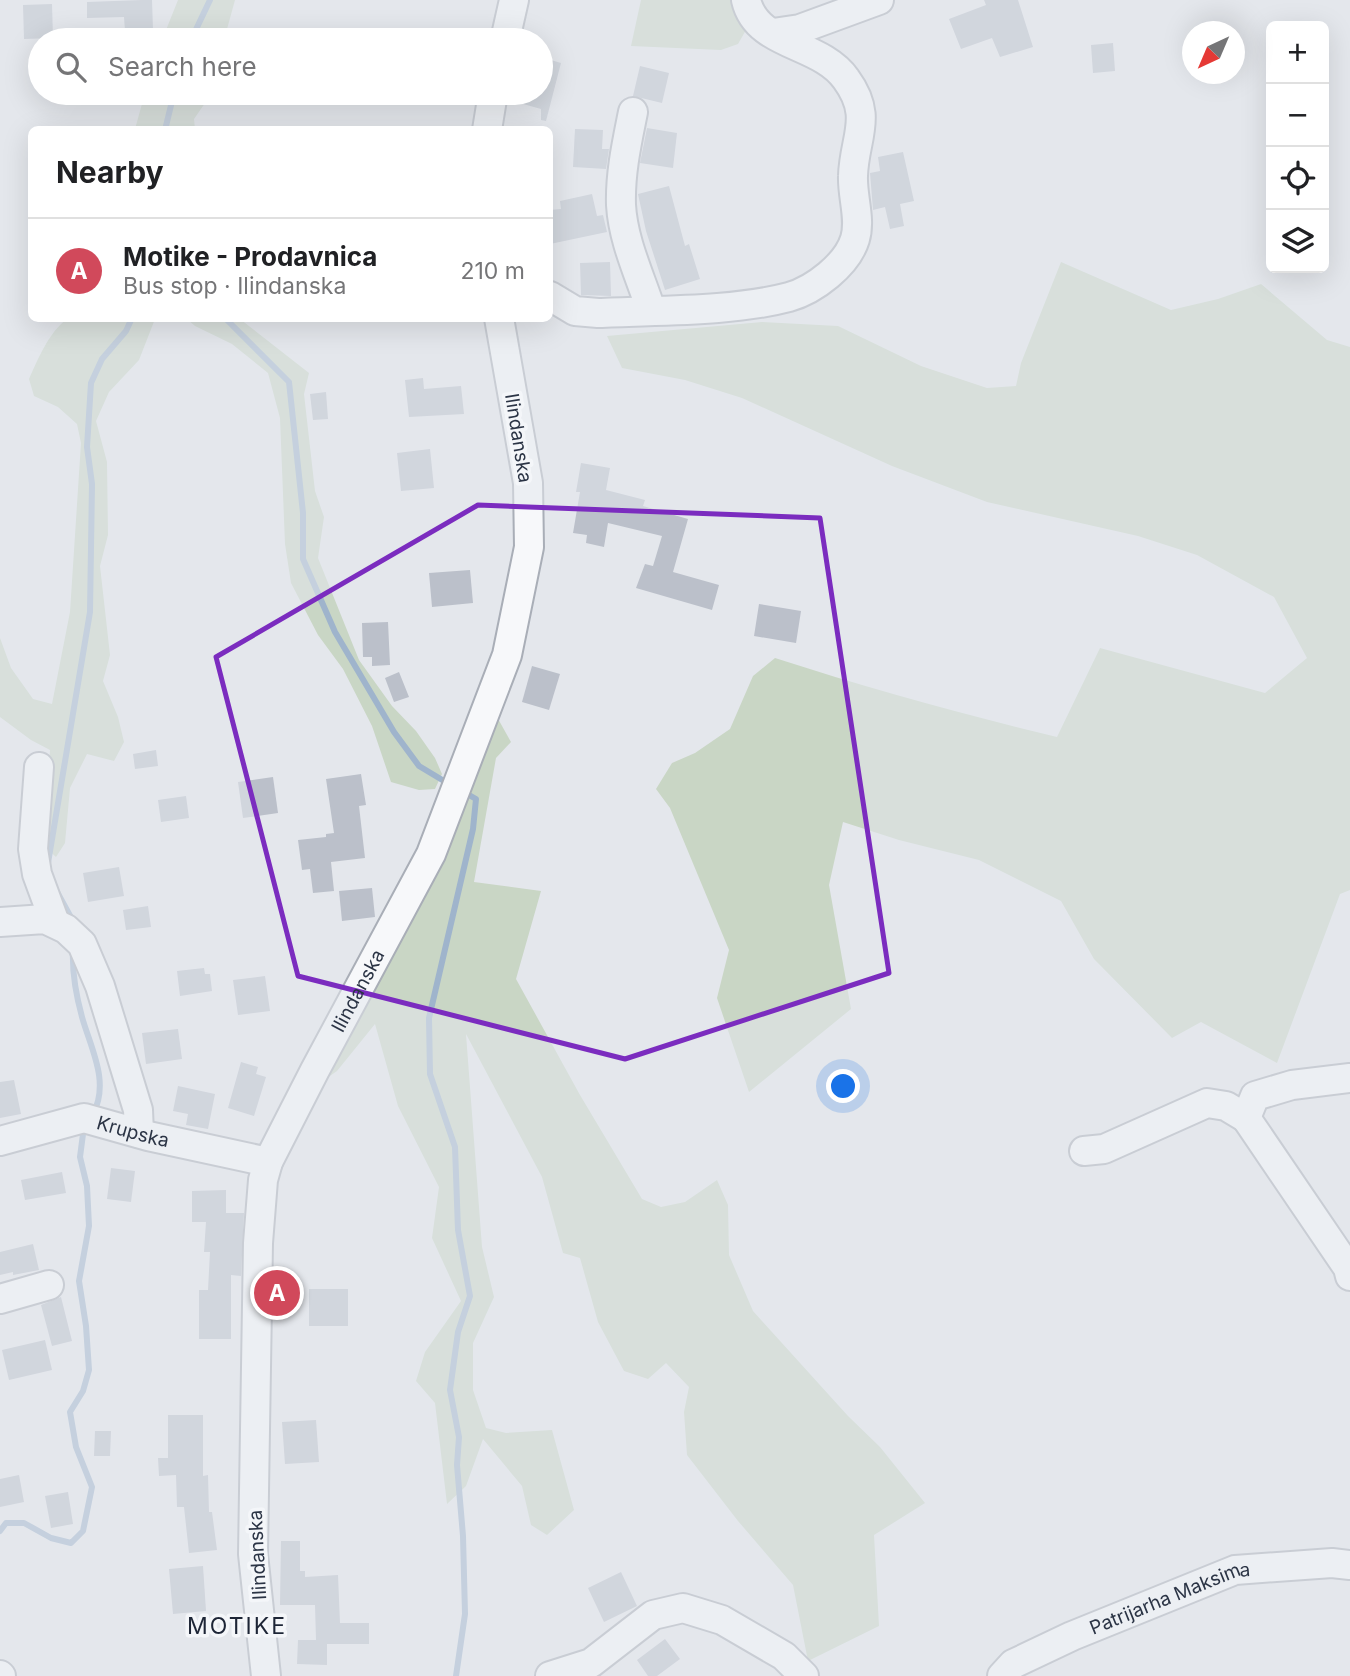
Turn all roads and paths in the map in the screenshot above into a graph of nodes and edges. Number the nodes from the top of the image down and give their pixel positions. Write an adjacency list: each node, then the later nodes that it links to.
1 (514, 0): 4 (street)
2 (746, 0): 5 (street)
3 (879, 0): 5 (street)
4 (508, 28)
5 (773, 33): 10 (street)
6 (491, 105): 8 (street)
7 (633, 112): 10 (street)
8 (488, 126)
9 (553, 298): 10 (street)
10 (651, 310)
11 (500, 322): 20 (street, Ilindanska)
12 (39, 767): 14 (street)
13 (0, 922): 14 (street)
14 (68, 932): 17 (street)
15 (1350, 1078): 16 (street)
16 (1246, 1118): 19 (street); 21 (street)
17 (139, 1133): 18 (street, Krupska); 20 (street, Krupska)
18 (0, 1141)
19 (1084, 1151)
20 (268, 1162): 25 (street, Ilindanska)
21 (1350, 1276)
22 (49, 1285): 23 (street)
23 (0, 1299)
24 (1350, 1565): 28 (street, Patrijarha Maksima)
25 (266, 1676)
26 (550, 1676): 27 (street)
27 (804, 1676)
28 (1002, 1676)

